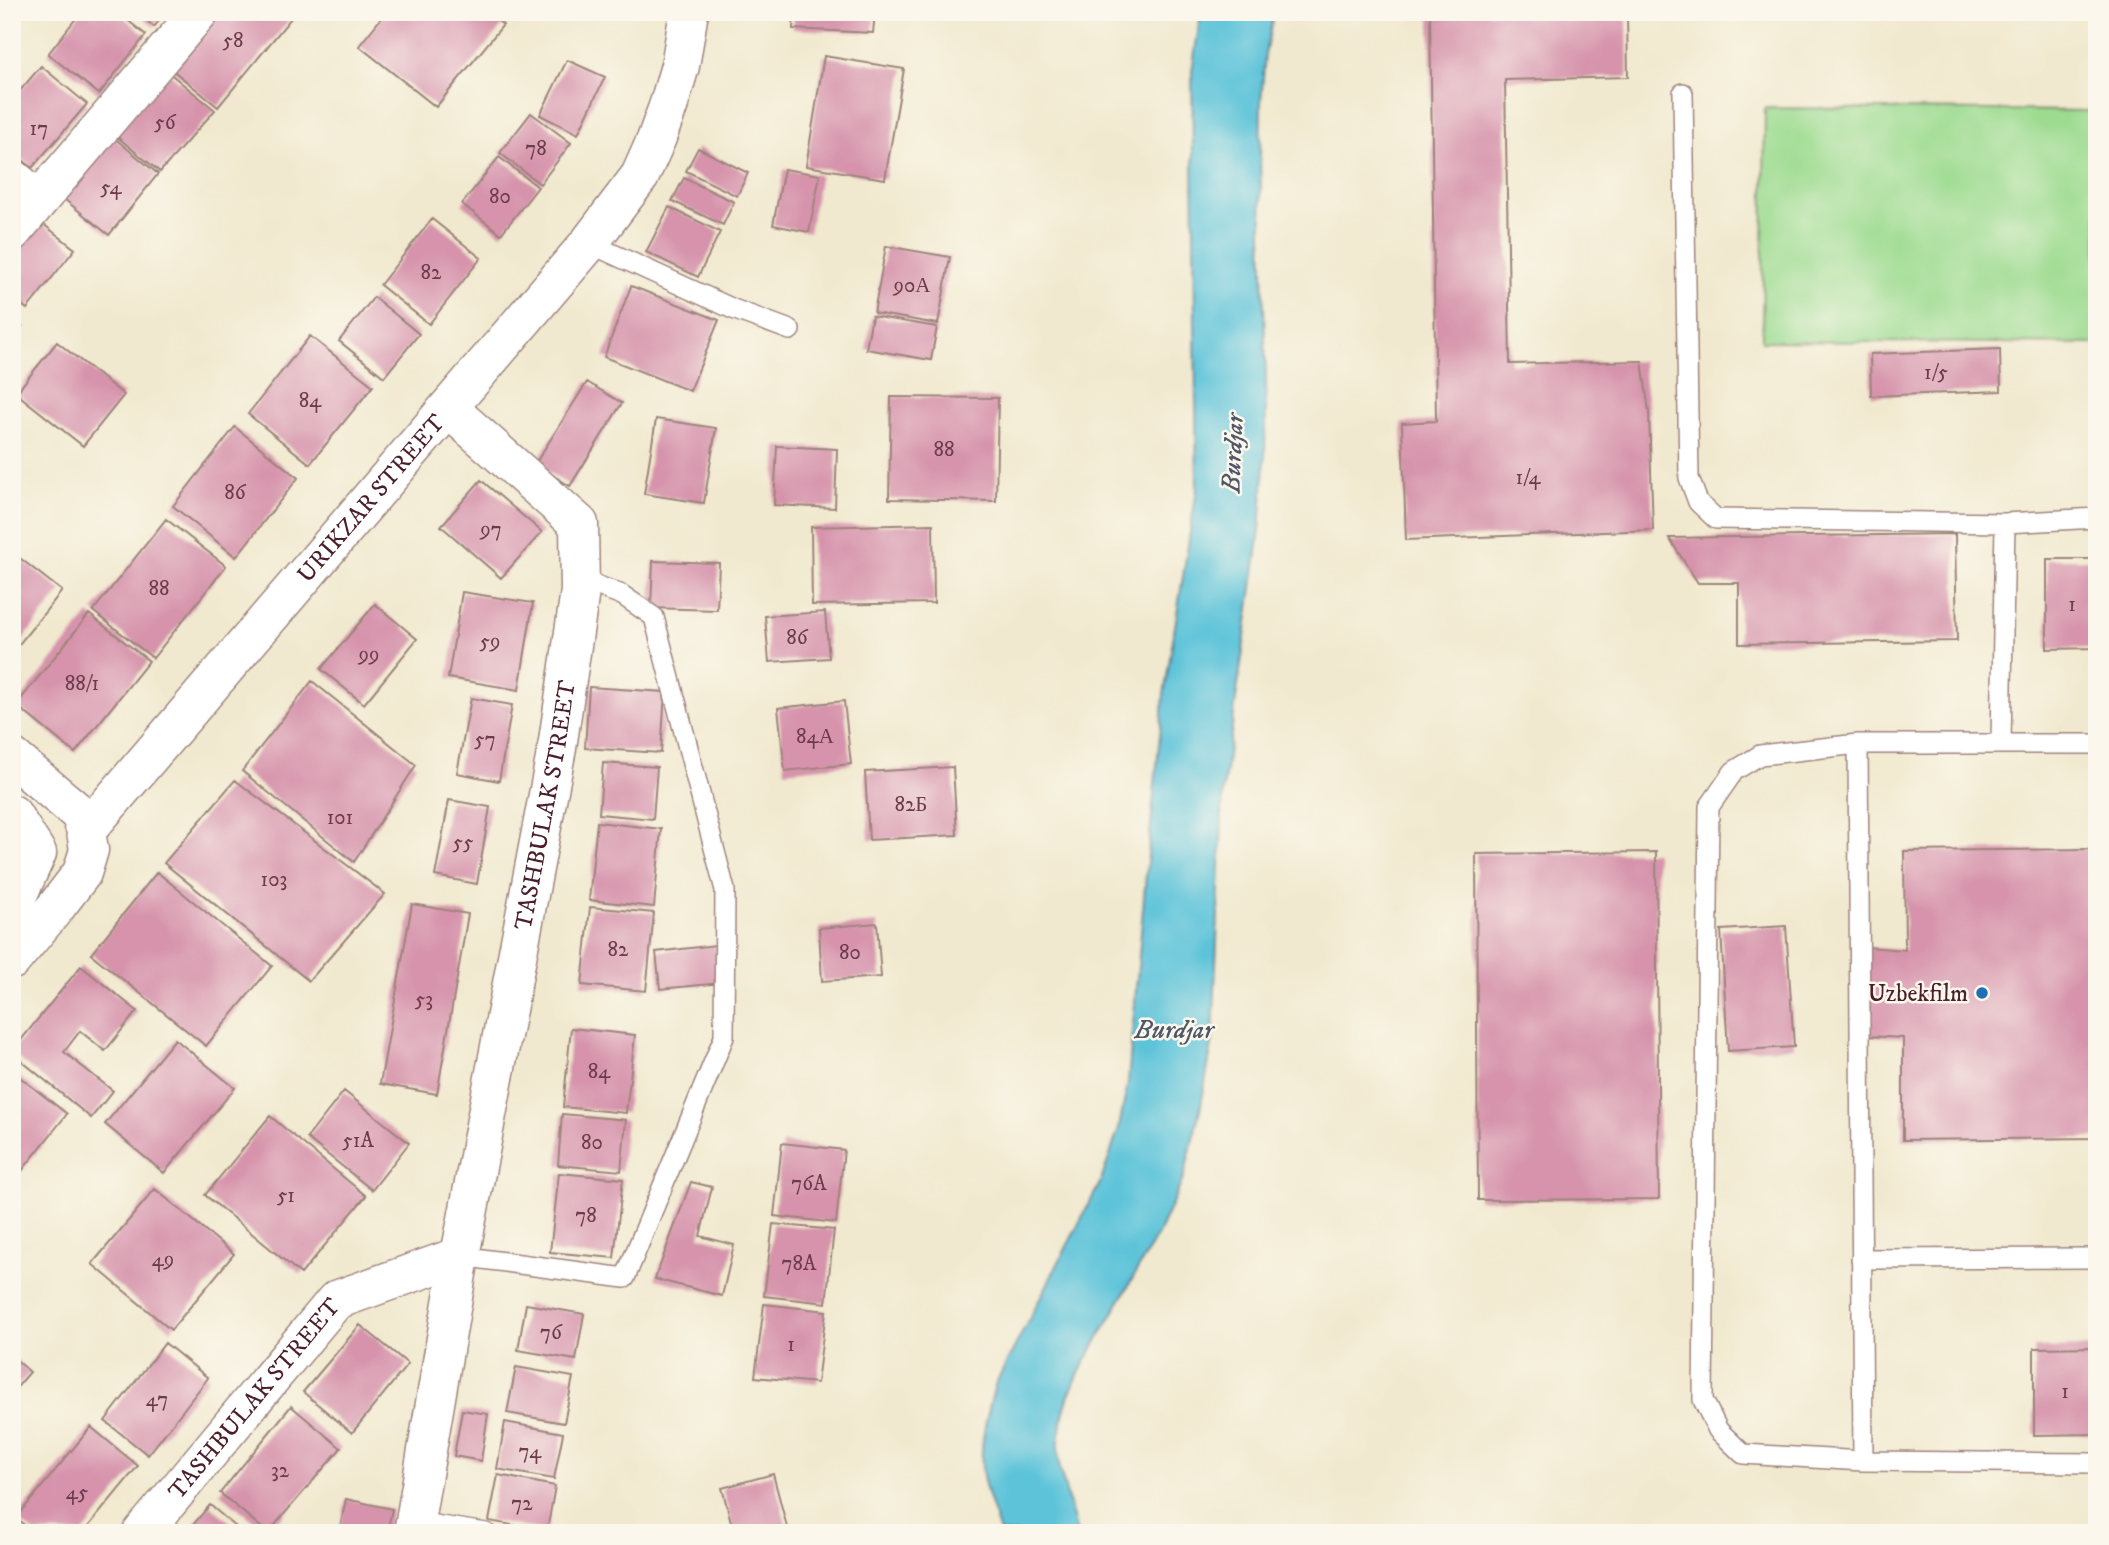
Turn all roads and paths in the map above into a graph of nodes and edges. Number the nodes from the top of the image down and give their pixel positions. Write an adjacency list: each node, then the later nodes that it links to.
1 (199, 12): 4 (street)
2 (689, 12): 6 (street, URIKZAR STREET)
3 (1683, 93): 10 (lane)
4 (26, 189): 5 (street)
5 (12, 232)
6 (589, 243): 7 (lane); 8 (street, URIKZAR STREET)
7 (790, 330)
8 (448, 408): 11 (street, TASHBULAK STREET); 17 (street, URIKZAR STREET)
9 (2097, 518): 10 (lane)
10 (2005, 523): 12 (lane)
11 (580, 579): 21 (street, TASHBULAK STREET); 21 (lane)
12 (2001, 743): 13 (lane); 14 (lane)
13 (1858, 744): 23 (lane); 24 (lane)
14 (2097, 744)
15 (12, 757): 17 (street)
16 (12, 814): 18 (street)
17 (86, 831): 18 (street); 20 (street)
18 (37, 853): 19 (street)
19 (12, 903)
20 (12, 960)
21 (460, 1256): 26 (street, TASHBULAK STREET); 27 (street, TASHBULAK STREET)
22 (2097, 1258): 23 (lane)
23 (1861, 1259): 24 (lane)
24 (1863, 1461): 25 (lane)
25 (2097, 1463)
26 (414, 1528): 28 (lane)
27 (142, 1533)
28 (486, 1533)

